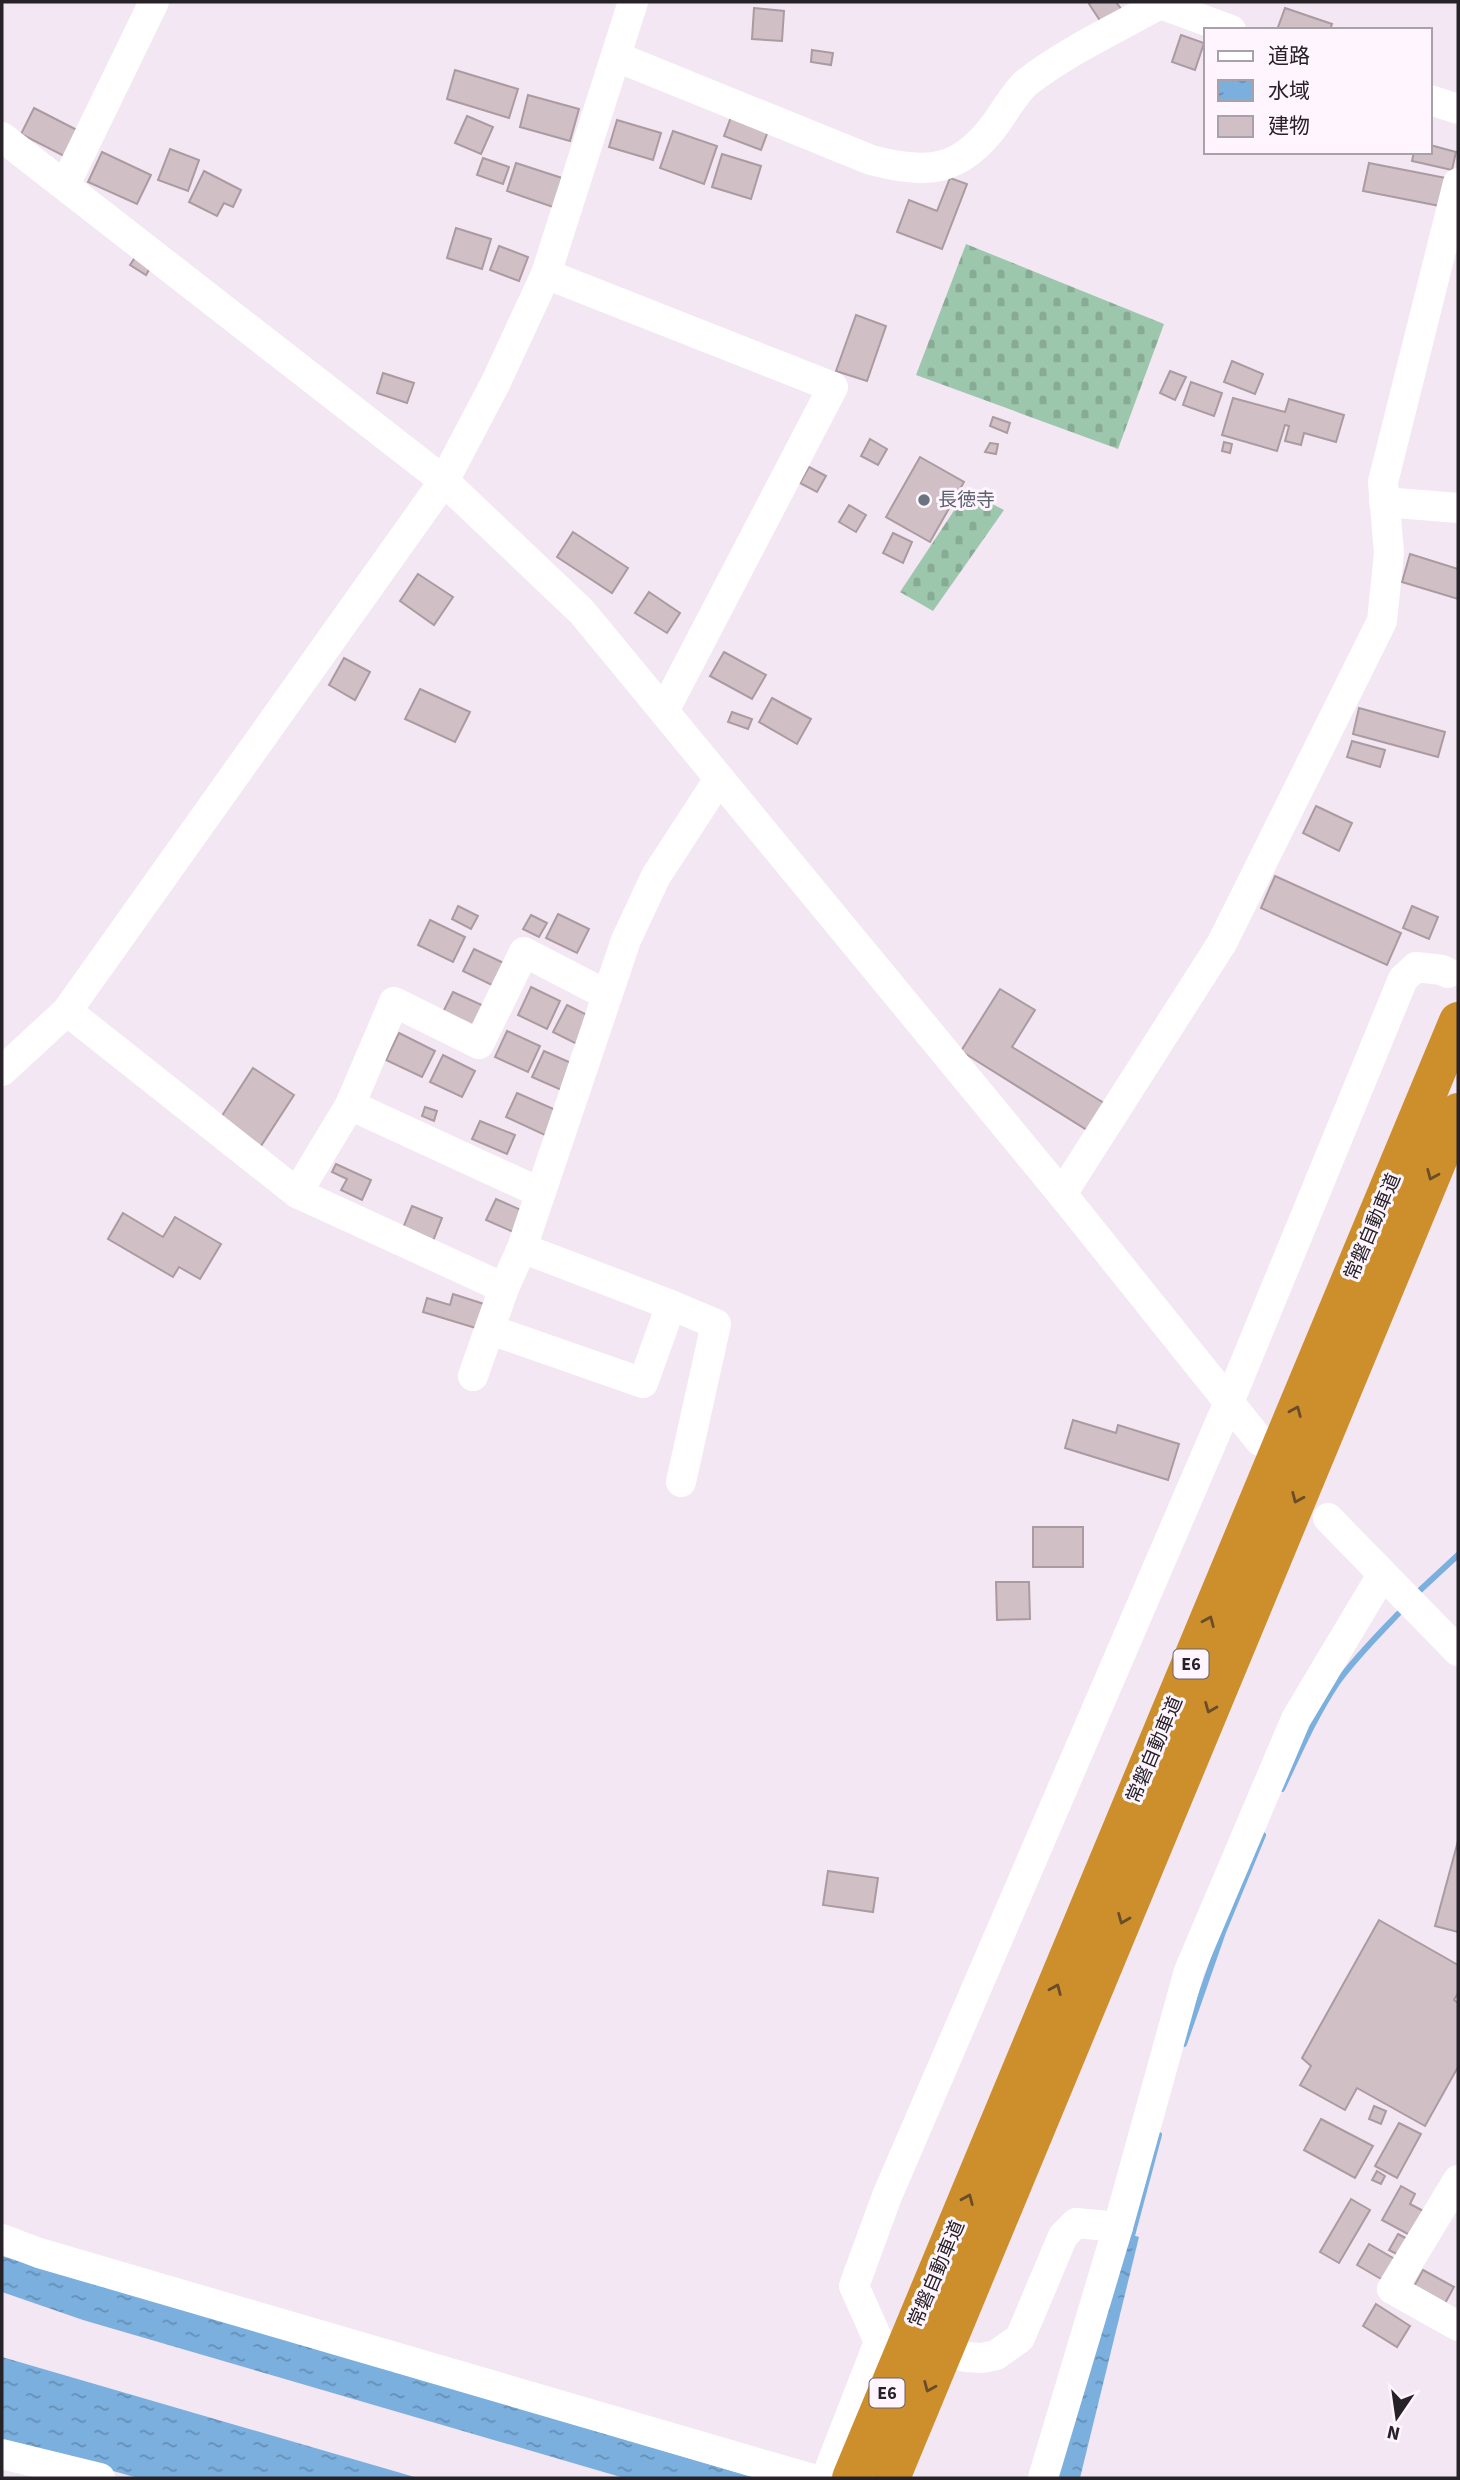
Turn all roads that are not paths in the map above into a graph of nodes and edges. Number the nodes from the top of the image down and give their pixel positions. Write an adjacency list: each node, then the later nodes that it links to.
1 (154, 2): 9 (street)
2 (633, 2): 4 (street)
3 (1226, 28): 4 (street)
4 (617, 57): 10 (street)
5 (1432, 101): 6 (street)
6 (1458, 109)
7 (2, 136): 9 (street)
8 (1458, 183): 12 (street)
9 (65, 185): 11 (street)
10 (546, 274): 11 (street); 14 (street)
11 (444, 481): 14 (street); 18 (street)
12 (1384, 502): 13 (street); 25 (street)
13 (1458, 508)
14 (664, 712): 15 (street)
15 (719, 779): 17 (street); 25 (street)
16 (1448, 973): 31 (street)
17 (607, 995): 21 (street); 23 (street)
18 (67, 1011): 20 (street); 24 (street)
19 (1458, 1021): 40 (highway, 常磐自動車道 / E6, one-way to 19)
20 (2, 1071)
21 (350, 1105): 23 (street); 24 (street)
22 (1458, 1112): 40 (highway, 常磐自動車道 / E6, one-way to 40)
23 (539, 1192): 26 (street)
24 (297, 1193): 27 (street)
25 (1062, 1194): 31 (street)
26 (522, 1248): 27 (street); 28 (street)
27 (504, 1288): 29 (street)
28 (671, 1304): 29 (street); 33 (street)
29 (491, 1330): 30 (street)
30 (473, 1376)
31 (1229, 1402): 32 (street); 41 (street)
32 (1260, 1441)
33 (681, 1482)
34 (1328, 1518): 35 (street)
35 (1382, 1575): 36 (street); 38 (street)
36 (1458, 1651)
37 (1458, 2180): 42 (street)
38 (1118, 2227): 41 (street); 49 (street)
39 (2, 2239): 45 (street)
40 (939, 2316): 47 (highway, 常磐自動車道 / E6); 48 (highway, 常磐自動車道 / E6, one-way to 48)
41 (867, 2319): 46 (street)
42 (1458, 2326)
43 (2, 2454): 44 (street)
44 (89, 2475)
45 (809, 2478)
46 (826, 2478)
47 (850, 2478)
48 (891, 2478)
49 (1043, 2478)

